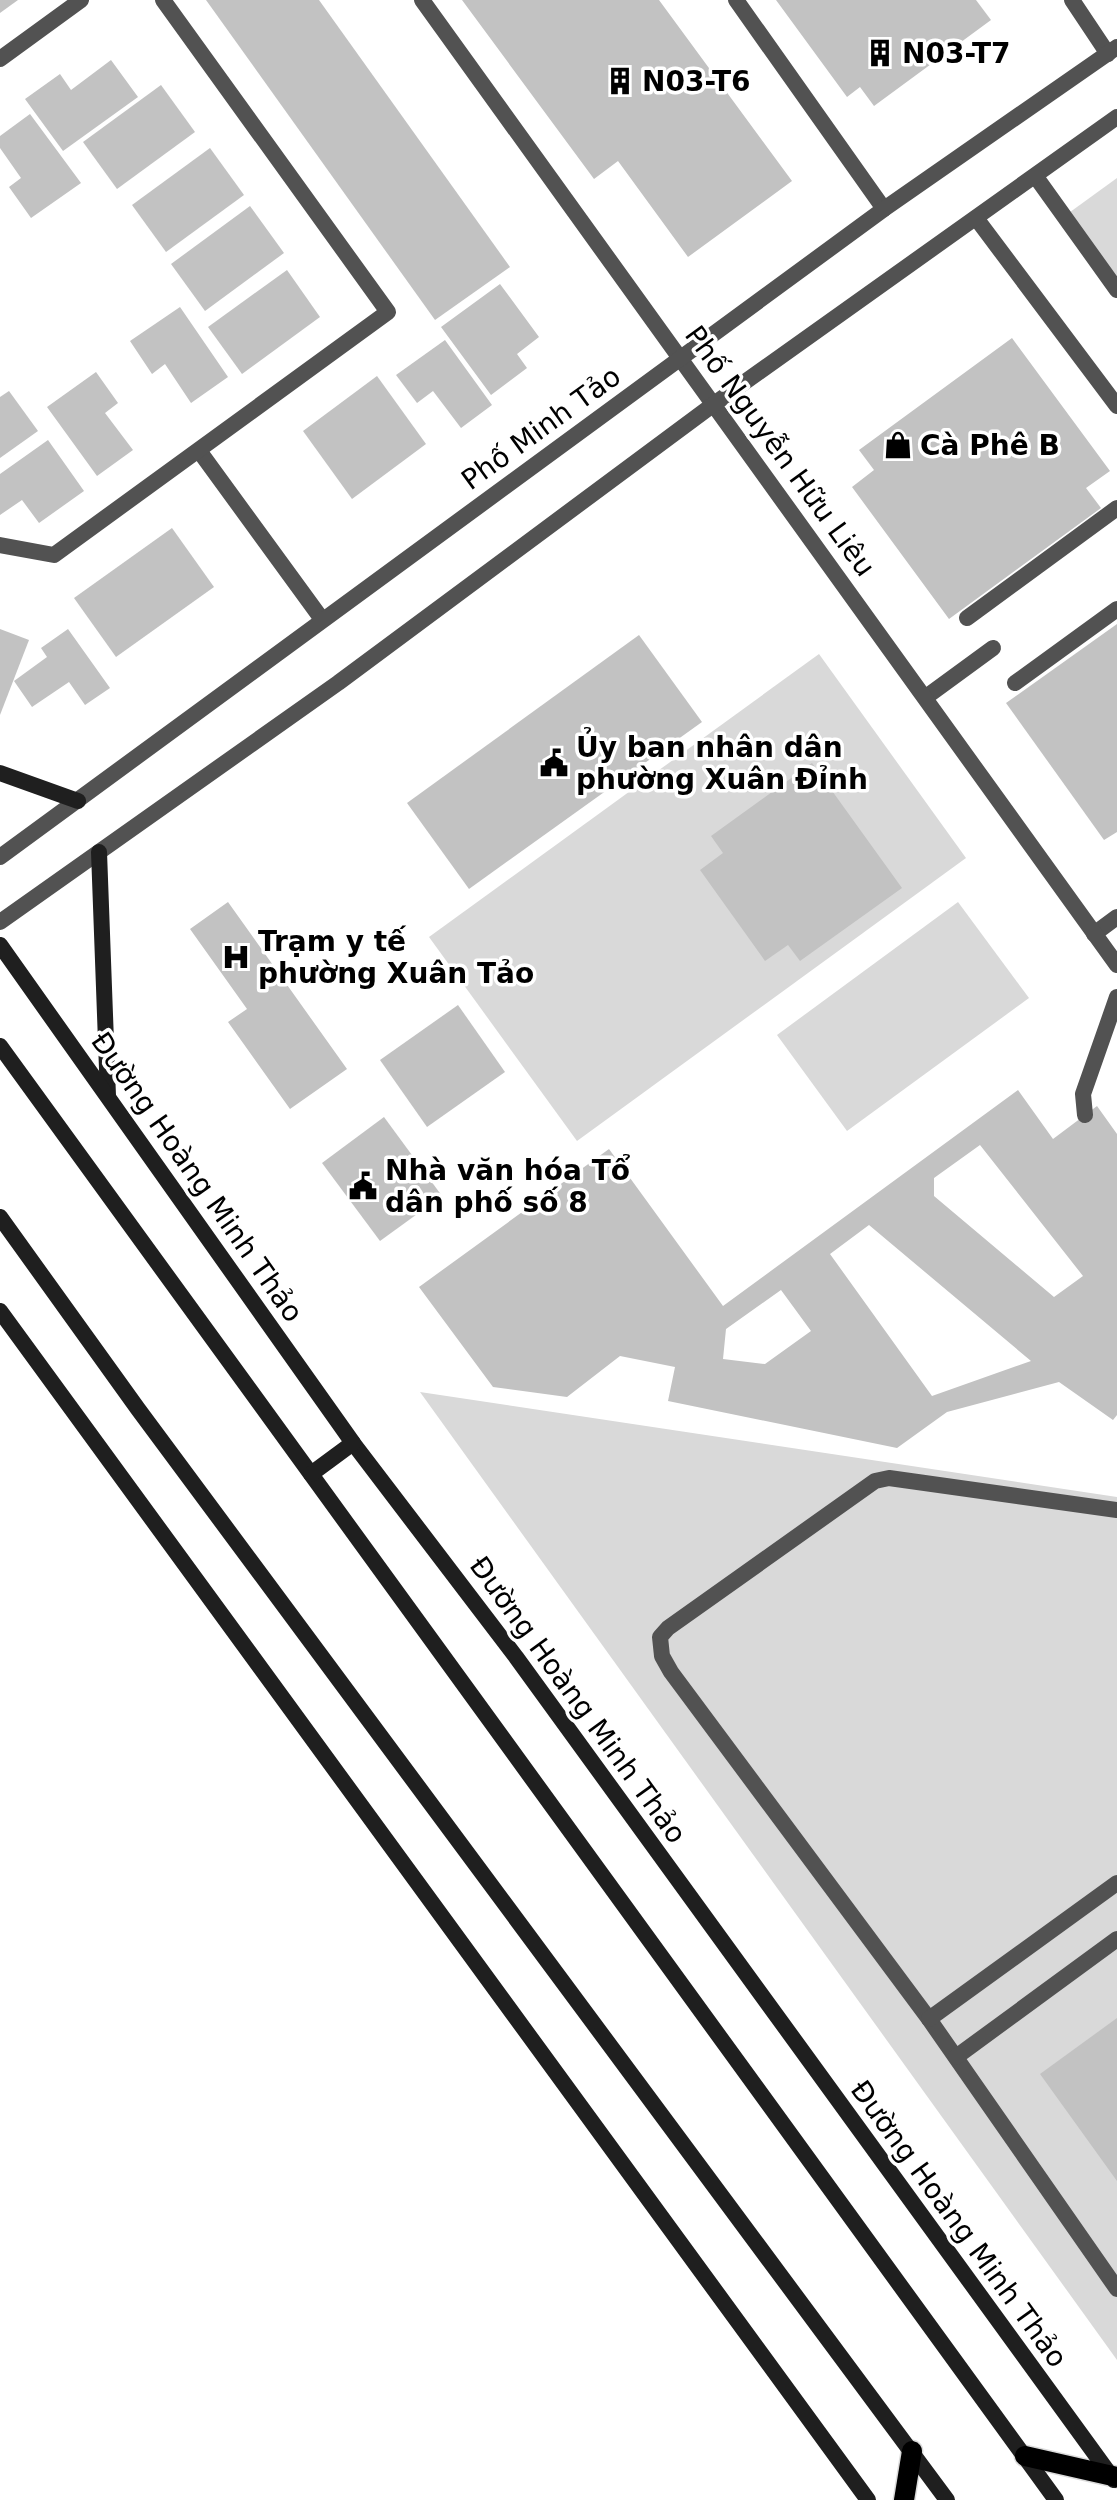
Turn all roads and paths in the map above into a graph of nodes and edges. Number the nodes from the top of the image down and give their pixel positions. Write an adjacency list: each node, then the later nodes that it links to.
1 (81, 0): 7 (street)
2 (163, 0): 16 (street)
3 (422, 0): 13 (street, Phố Nguyễn Hữu Liêu)
4 (736, 0): 10 (street)
5 (1072, 0): 6 (street)
6 (1113, 51): 10 (street, Phố Minh Tảo)
7 (0, 59)
8 (1117, 117): 9 (street)
9 (1036, 177): 11 (street); 12 (street)
10 (884, 209): 13 (street, Phố Minh Tảo)
11 (976, 218): 14 (street); 15 (street)
12 (1117, 290)
13 (681, 358): 14 (street, Phố Nguyễn Hữu Liêu); 20 (street, Phố Minh Tảo)
14 (714, 404): 24 (street, Phố Nguyễn Hữu Liêu); 27 (street)
15 (1117, 406)
16 (200, 452): 18 (street); 20 (street)
17 (1117, 508): 21 (street)
18 (0, 545)
19 (1117, 609): 23 (street)
20 (321, 618): 26 (street, Phố Minh Tảo)
21 (967, 618)
22 (993, 648): 24 (street)
23 (1015, 683)
24 (926, 697): 31 (street, Phố Nguyễn Hữu Liêu)
25 (0, 773): 26 (main road)
26 (78, 801): 28 (street, Phố Minh Tảo)
27 (99, 852): 30 (street); 36 (main road)
28 (0, 857)
29 (1117, 917): 31 (street)
30 (0, 922)
31 (1094, 934): 33 (street, Phố Nguyễn Hữu Liêu)
32 (0, 945): 36 (main road, Đường Hoàng Minh Thảo)
33 (1117, 965)
34 (1117, 997): 37 (street)
35 (0, 1046): 41 (main road)
36 (108, 1098): 40 (main road, Đường Hoàng Minh Thảo)
37 (1085, 1115)
38 (2, 1225): 48 (main road)
39 (0, 1311): 51 (main road)
40 (353, 1443): 41 (main road); 50 (main road, Đường Hoàng Minh Thảo)
41 (311, 1474): 49 (main road)
42 (1117, 1510): 45 (street)
43 (1117, 1883): 45 (street)
44 (1117, 1939): 46 (street)
45 (929, 2019): 46 (street)
46 (956, 2057): 47 (street)
47 (1117, 2289)
48 (912, 2451): 52 (main road); 53 (main road)
49 (1025, 2456): 50 (main road); 54 (main road)
50 (1115, 2479)
51 (868, 2500)
52 (904, 2500)
53 (947, 2500)
54 (1056, 2500)

